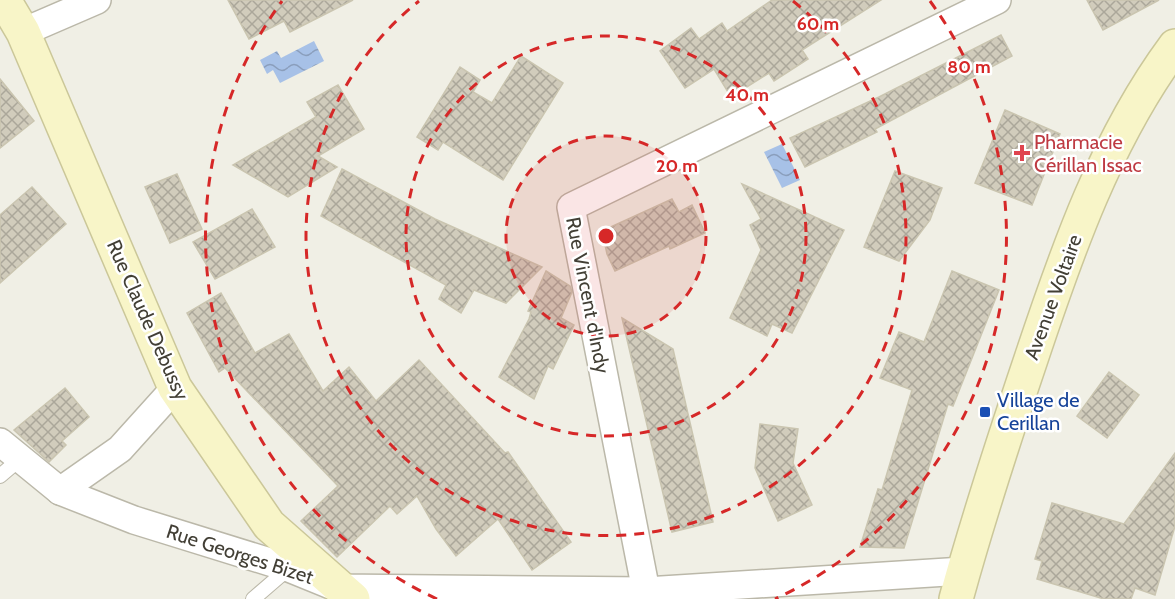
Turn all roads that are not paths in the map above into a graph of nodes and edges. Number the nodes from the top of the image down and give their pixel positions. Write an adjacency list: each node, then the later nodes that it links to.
1 (4, 0): 4 (street, Rue Claude Debussy)
2 (97, 0): 4 (street)
3 (997, 0): 13 (street, Rue Vincent d'Indy)
4 (23, 32): 6 (street, Rue Claude Debussy)
5 (1175, 46): 11 (street, Avenue Voltaire)
6 (175, 388): 9 (street); 12 (street, Rue Claude Debussy)
7 (10, 450): 8 (lane); 9 (street, Rue Georges Bizet)
8 (0, 476)
9 (60, 490): 10 (street, Rue Georges Bizet)
10 (289, 568): 12 (street, Rue Georges Bizet); 14 (lane)
11 (960, 585): 13 (street, Rue Georges Bizet)
12 (345, 594): 13 (street, Rue Georges Bizet)
13 (649, 595)
14 (253, 599)

